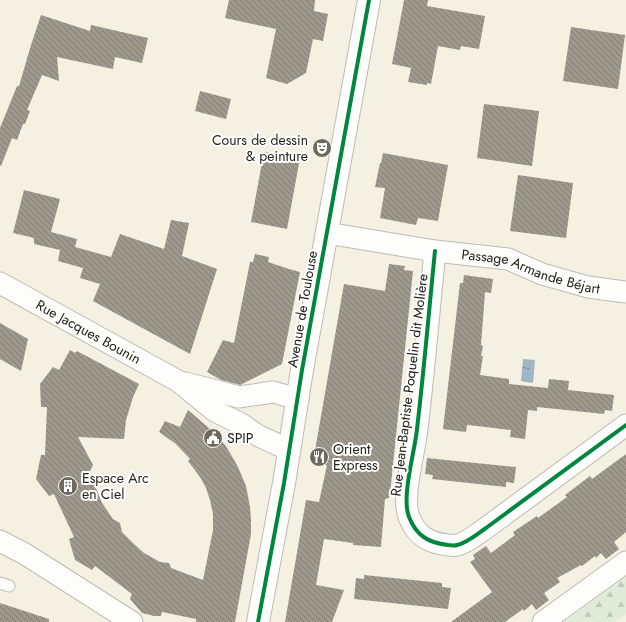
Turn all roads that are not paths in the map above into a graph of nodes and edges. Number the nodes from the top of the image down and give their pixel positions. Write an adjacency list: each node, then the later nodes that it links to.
1 (369, 0): 2 (main road, Avenue de Toulouse)
2 (327, 234): 3 (street); 8 (main road, Avenue de Toulouse)
3 (435, 251): 5 (street, Passage Armande Béjart); 10 (street, Rue Jean-Baptiste Poquelin dit Molière)
4 (0, 283): 6 (street, Rue Jacques Bounin)
5 (626, 292)
6 (178, 380): 7 (street, Rue Jacques Bounin); 9 (street, Rue Jacques Bounin)
7 (252, 396): 8 (street, Rue Jacques Bounin); 9 (street)
8 (298, 399): 11 (main road, Avenue de Toulouse)
9 (243, 425): 11 (street, Rue Jacques Bounin)
10 (626, 425)
11 (289, 450): 15 (main road, Avenue de Toulouse)
12 (0, 541): 14 (street)
13 (626, 562): 16 (street)
14 (132, 622)
15 (258, 622)
16 (543, 622)

